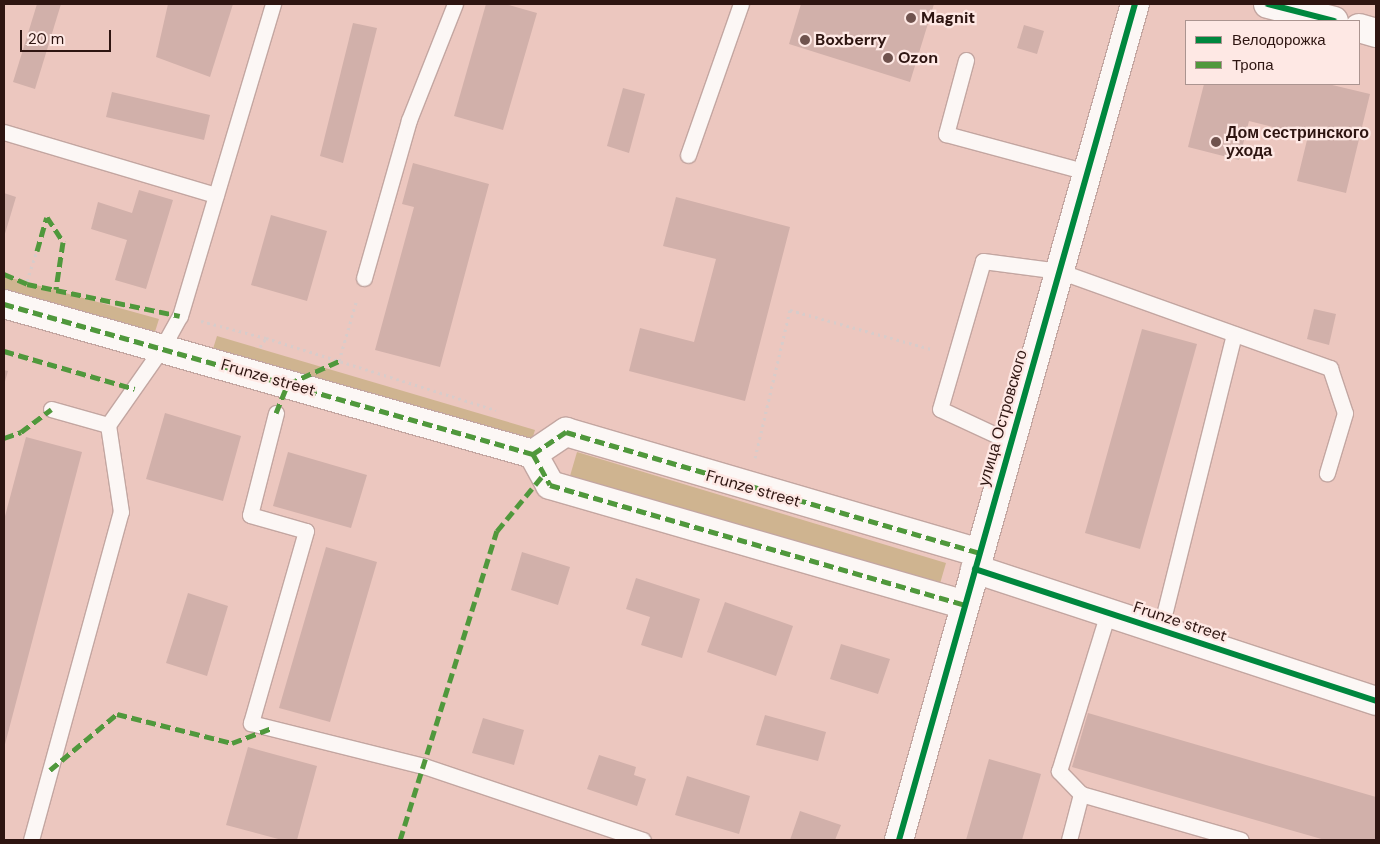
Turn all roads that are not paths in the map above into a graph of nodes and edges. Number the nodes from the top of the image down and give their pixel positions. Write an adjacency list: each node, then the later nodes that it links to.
1 (274, 4): 13 (lane)
2 (455, 4): 15 (lane)
3 (741, 4): 11 (lane)
4 (1135, 4): 12 (street, улица Островского)
5 (1268, 4): 6 (street)
6 (1330, 20)
7 (1360, 28): 8 (street)
8 (1376, 32)
9 (966, 60): 12 (lane)
10 (4, 132): 13 (lane)
11 (688, 155)
12 (1087, 172): 14 (street, улица Островского)
13 (216, 195): 18 (lane)
14 (1059, 271): 17 (lane); 22 (street, улица Островского); 22 (lane)
15 (364, 278)
16 (4, 304): 18 (street, Frunze street)
17 (1234, 334): 24 (lane); 28 (lane)
18 (162, 348): 21 (lane); 23 (street, Frunze street)
19 (51, 410): 21 (lane)
20 (276, 413): 32 (lane)
21 (108, 425): 31 (lane)
22 (1011, 442): 25 (street, улица Островского)
23 (533, 454): 25 (street, Frunze street); 26 (street)
24 (1327, 473)
25 (977, 561): 26 (street, улица Островского); 27 (street, Frunze street)
26 (965, 605): 33 (street, улица Островского)
27 (1108, 613): 28 (street, Frunze street); 30 (lane)
28 (1160, 631): 29 (street, Frunze street)
29 (1376, 701)
30 (1080, 794): 34 (lane); 35 (lane)
31 (31, 840)
32 (643, 840)
33 (899, 840)
34 (1069, 840)
35 (1241, 840)

